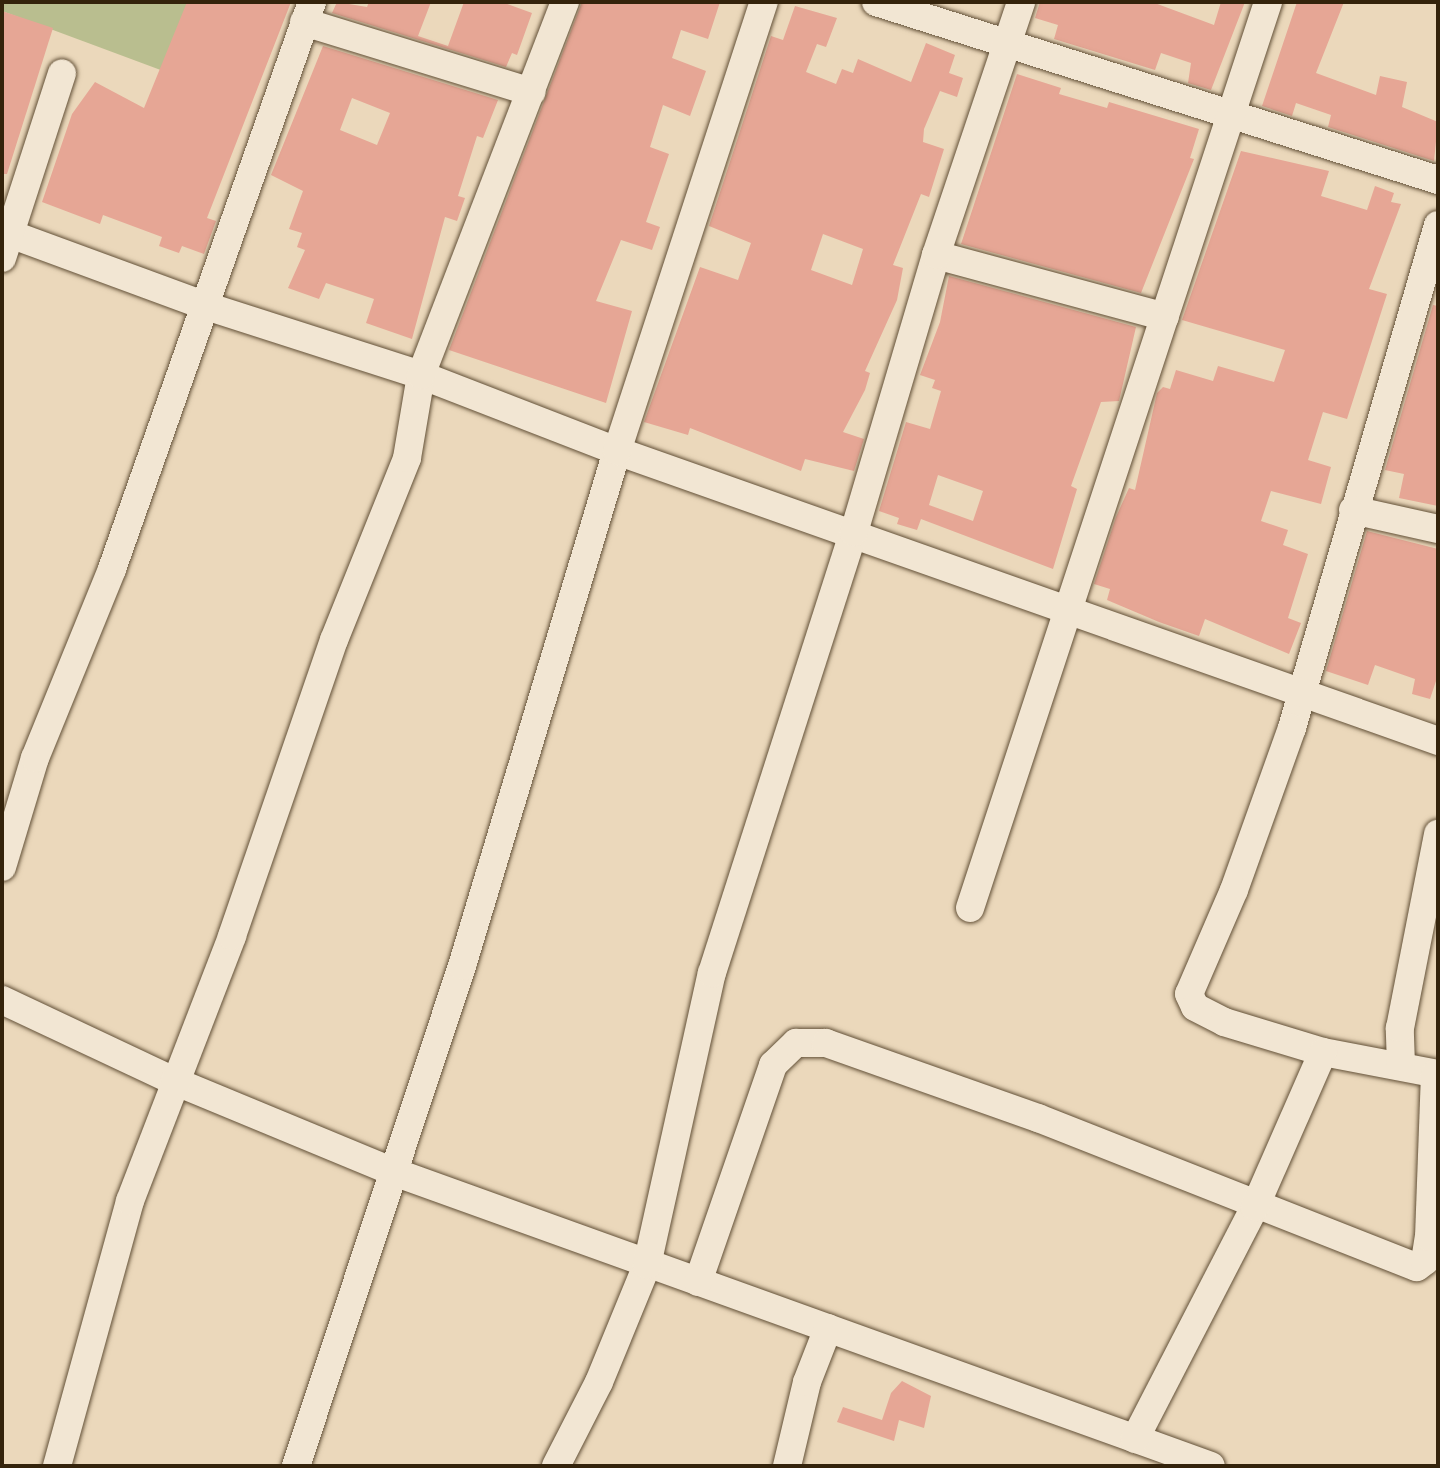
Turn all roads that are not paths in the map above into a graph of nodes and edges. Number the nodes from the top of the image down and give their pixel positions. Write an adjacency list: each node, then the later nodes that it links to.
1 (565, 2): 9 (street)
2 (764, 2): 18 (street)
3 (876, 2): 7 (street)
4 (1021, 2): 7 (street)
5 (1268, 2): 10 (street)
6 (308, 12): 9 (street); 15 (street)
7 (1006, 43): 10 (street); 14 (street)
8 (62, 73): 13 (street)
9 (531, 92): 17 (street)
10 (1230, 115): 11 (street); 16 (street)
11 (1438, 180)
12 (1438, 225): 19 (street)
13 (5, 241): 15 (street)
14 (936, 255): 16 (street); 21 (street)
15 (206, 306): 17 (street); 26 (street)
16 (1165, 317): 22 (street)
17 (421, 375): 18 (street); 32 (street)
18 (617, 451): 21 (street); 33 (street)
19 (1353, 510): 20 (street); 23 (street)
20 (1438, 529)
21 (854, 532): 22 (street); 35 (street)
22 (1067, 612): 23 (street); 27 (street)
23 (1299, 695): 24 (street); 29 (street)
24 (1438, 741)
25 (1438, 834): 30 (street)
26 (2, 867)
27 (970, 908)
28 (2, 1000): 32 (street)
29 (1323, 1052): 30 (street); 34 (street)
30 (1401, 1065): 31 (street)
31 (1437, 1074): 34 (street)
32 (174, 1081): 33 (street); 39 (street)
33 (394, 1172): 35 (street); 40 (street)
34 (1255, 1207): 36 (street); 38 (street)
35 (647, 1265): 36 (street); 41 (street)
36 (698, 1282): 37 (street)
37 (828, 1328): 38 (street); 42 (street)
38 (1135, 1439): 43 (street)
39 (57, 1466)
40 (296, 1466)
41 (556, 1466)
42 (787, 1466)
43 (1211, 1466)

